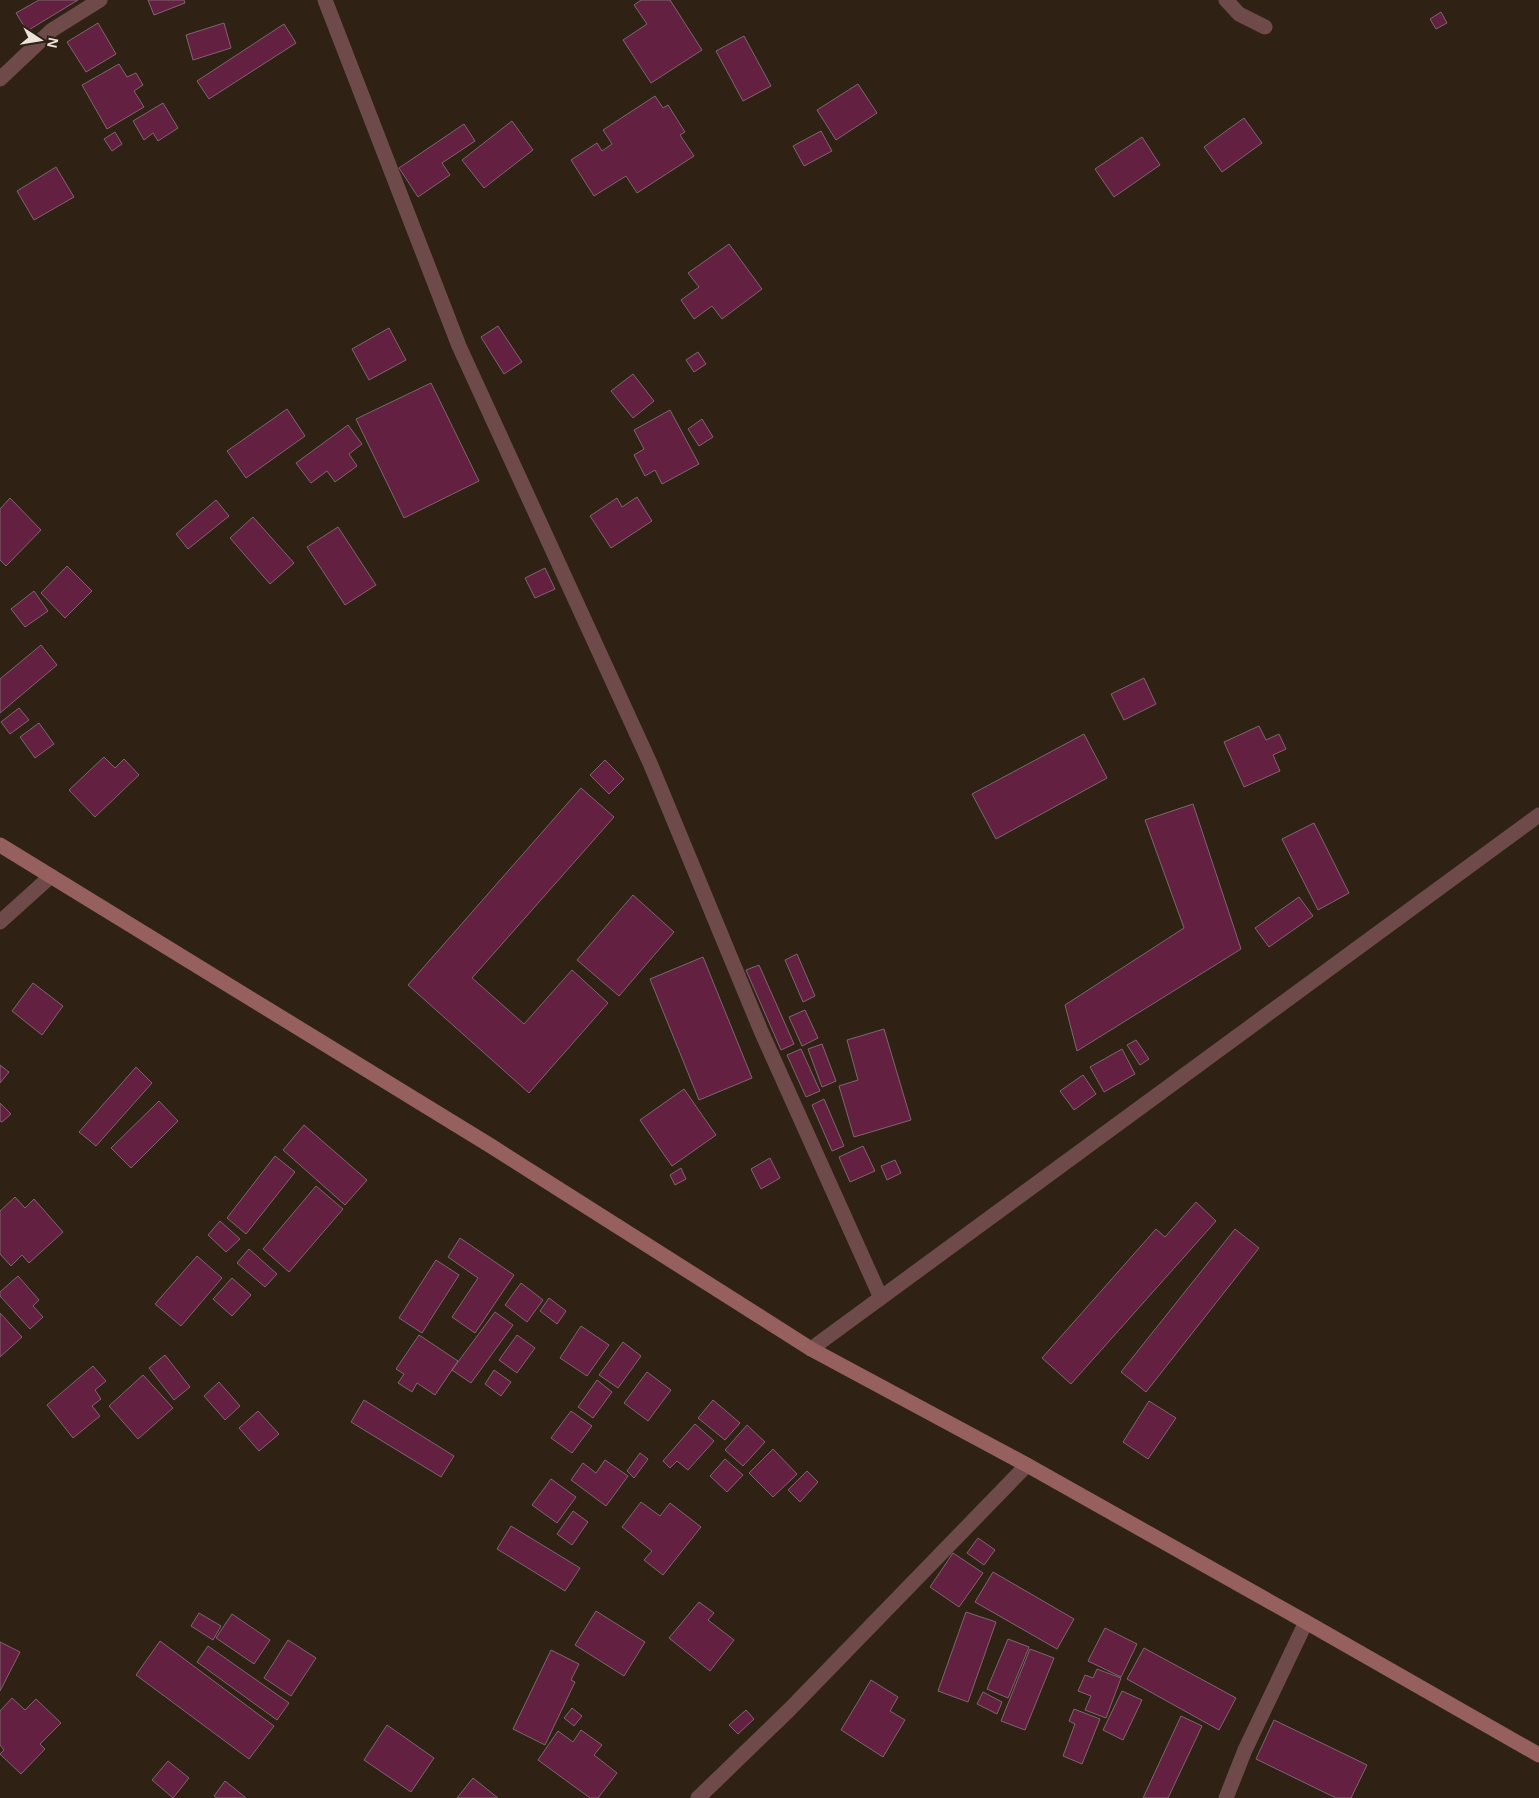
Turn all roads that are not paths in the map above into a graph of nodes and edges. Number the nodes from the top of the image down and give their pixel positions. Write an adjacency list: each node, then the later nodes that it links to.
1 (100, 0): 5 (street)
2 (325, 0): 10 (street)
3 (1226, 0): 4 (street)
4 (1265, 27)
5 (0, 78)
6 (1539, 815): 10 (street)
7 (0, 845): 8 (street)
8 (51, 876): 9 (street); 11 (street)
9 (0, 922)
10 (881, 1298): 11 (street)
11 (812, 1349): 12 (street)
12 (1027, 1466): 13 (street); 15 (street)
13 (1306, 1622): 14 (street); 16 (street)
14 (1539, 1755)
15 (698, 1798)
16 (1226, 1798)

